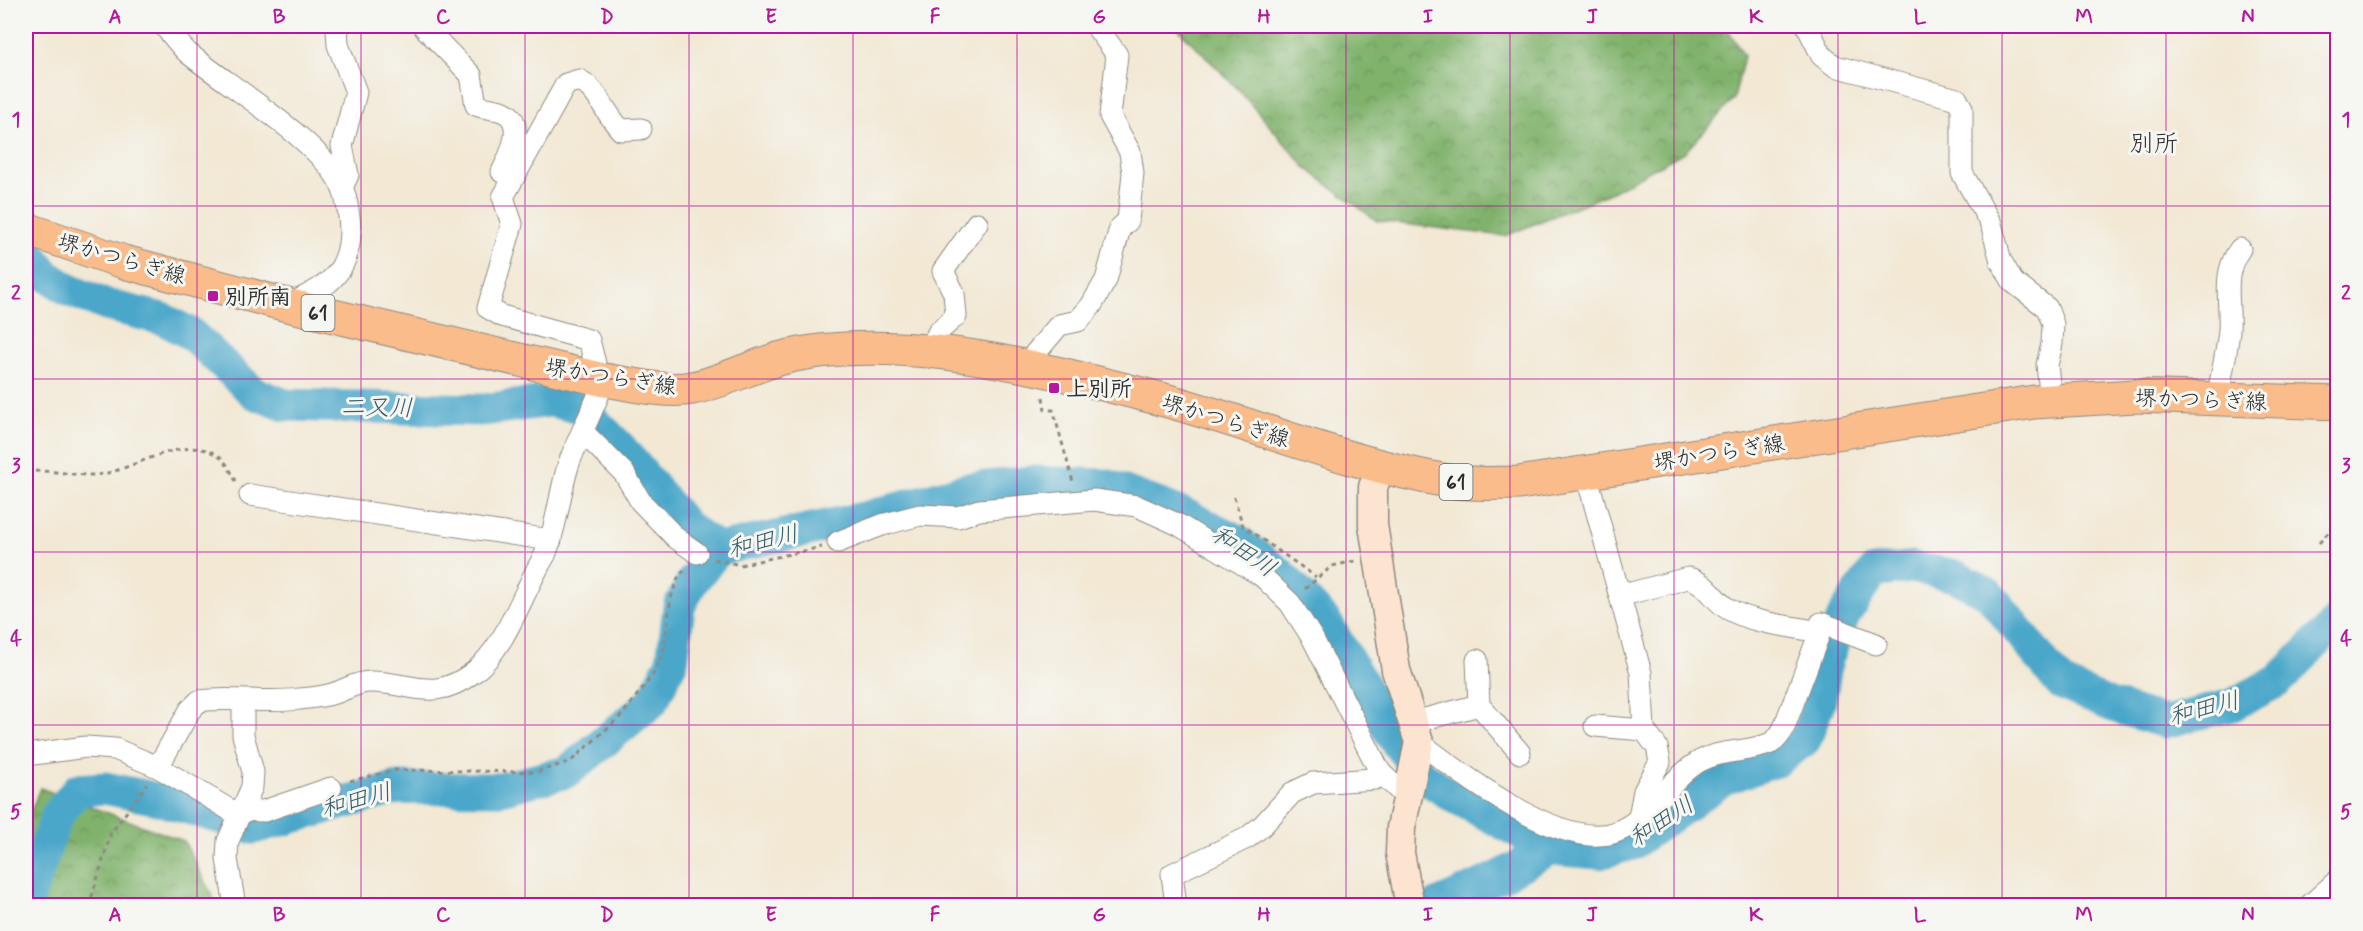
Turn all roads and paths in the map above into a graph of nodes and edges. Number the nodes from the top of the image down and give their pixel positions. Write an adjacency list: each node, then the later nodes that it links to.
1 (164, 26): 7 (street)
2 (340, 26): 7 (street)
3 (1096, 26): 14 (street)
4 (1807, 26): 17 (street)
5 (424, 27): 8 (street)
6 (641, 129): 8 (street)
7 (342, 187): 12 (street)
8 (503, 197): 15 (street)
9 (977, 223): 13 (street)
10 (36, 233): 12 (main road, 堺かつらぎ線 / 61)
11 (2240, 249): 16 (street)
12 (287, 305): 15 (main road, 堺かつらぎ線 / 61)
13 (928, 352): 14 (main road, 堺かつらぎ線 / 61); 15 (main road, 堺かつらぎ線 / 61)
14 (1030, 369): 20 (main road, 堺かつらぎ線 / 61); 22 (path)
15 (601, 379): 19 (street)
16 (2217, 399): 17 (main road, 堺かつらぎ線 / 61); 18 (main road, 堺かつらぎ線 / 61)
17 (2051, 401): 23 (main road, 堺かつらぎ線 / 61)
18 (2337, 403)
19 (584, 433): 27 (street); 30 (street)
20 (1381, 467): 23 (main road, 堺かつらぎ線 / 61); 31 (street)
21 (26, 472): 24 (path)
22 (1073, 473)
23 (1586, 473): 35 (street)
24 (250, 495): 27 (street)
25 (1234, 497): 33 (path)
26 (2337, 522): 29 (path)
27 (551, 540): 39 (street)
28 (838, 542): 32 (path); 47 (street)
29 (2319, 543)
30 (697, 553): 48 (path)
31 (1378, 557): 33 (path); 43 (street)
32 (727, 564)
33 (1316, 577): 34 (path)
34 (1310, 584)
35 (1618, 589): 36 (street); 42 (street)
36 (1820, 632): 37 (street); 51 (street)
37 (1876, 644)
38 (1477, 660): 40 (street)
39 (243, 701): 46 (street); 50 (street)
40 (1479, 705): 43 (street); 44 (street)
41 (1595, 726): 42 (street)
42 (1644, 729): 51 (street)
43 (1417, 740): 49 (street); 51 (street)
44 (1520, 753)
45 (26, 755): 46 (street)
46 (156, 771): 50 (street); 54 (path)
47 (1380, 772): 49 (street); 56 (street)
48 (331, 788): 50 (street)
49 (1405, 796): 53 (street)
50 (242, 811): 55 (street)
51 (1639, 817)
52 (2337, 880): 57 (street)
53 (1409, 898)
54 (89, 906)
55 (235, 906)
56 (1176, 906)
57 (2309, 906)

